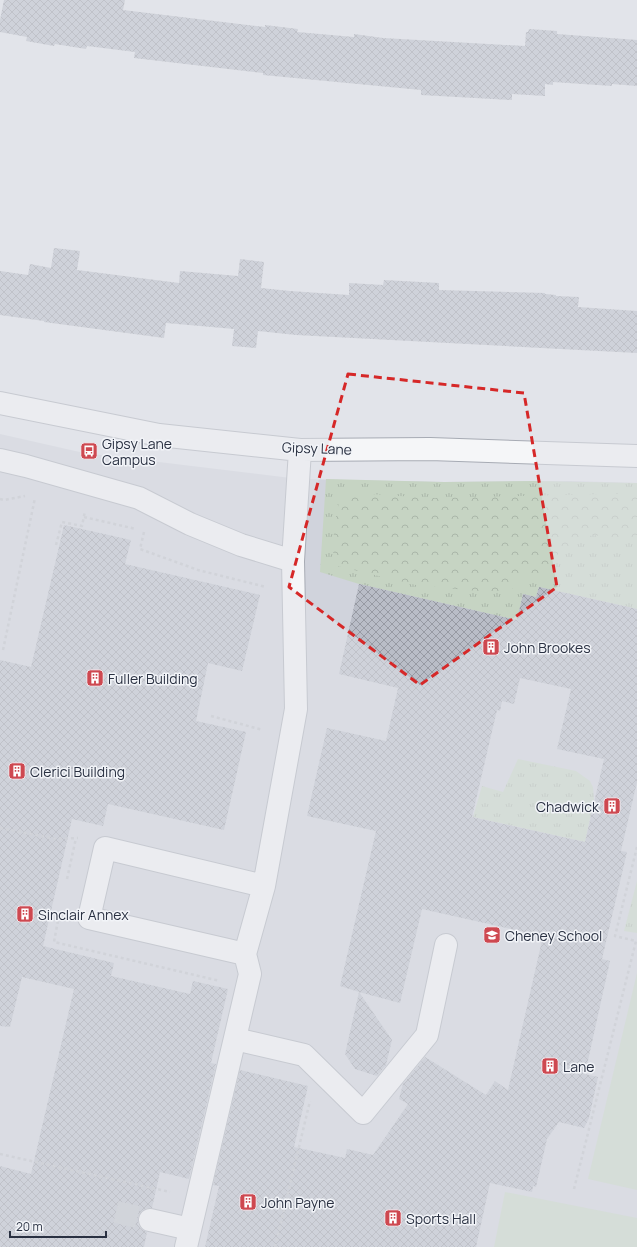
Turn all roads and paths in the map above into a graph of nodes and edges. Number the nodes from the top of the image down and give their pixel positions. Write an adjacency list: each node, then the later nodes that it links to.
1 (0, 403): 2 (street, Gipsy Lane)
2 (300, 450): 3 (street, Gipsy Lane); 13 (street)
3 (637, 456)
4 (0, 460): 13 (street)
5 (36, 493): 15 (path)
6 (30, 494): 7 (path)
7 (0, 499)
8 (85, 513): 9 (path)
9 (84, 517): 10 (path); 12 (path)
10 (137, 524)
11 (143, 527): 14 (path)
12 (56, 545)
13 (293, 561): 21 (street)
14 (268, 588)
15 (3, 650)
16 (211, 716): 17 (path)
17 (265, 723)
18 (0, 828): 19 (path)
19 (83, 838)
20 (637, 847): 29 (path)
21 (264, 886): 24 (street); 24 (street)
22 (54, 942): 25 (path)
23 (446, 945): 26 (street)
24 (246, 954): 26 (street)
25 (226, 983)
26 (235, 1039): 32 (street)
27 (310, 1100): 33 (path)
28 (0, 1154): 30 (path)
29 (574, 1189)
30 (176, 1194)
31 (150, 1220): 32 (street)
32 (188, 1238)
33 (275, 1247)

